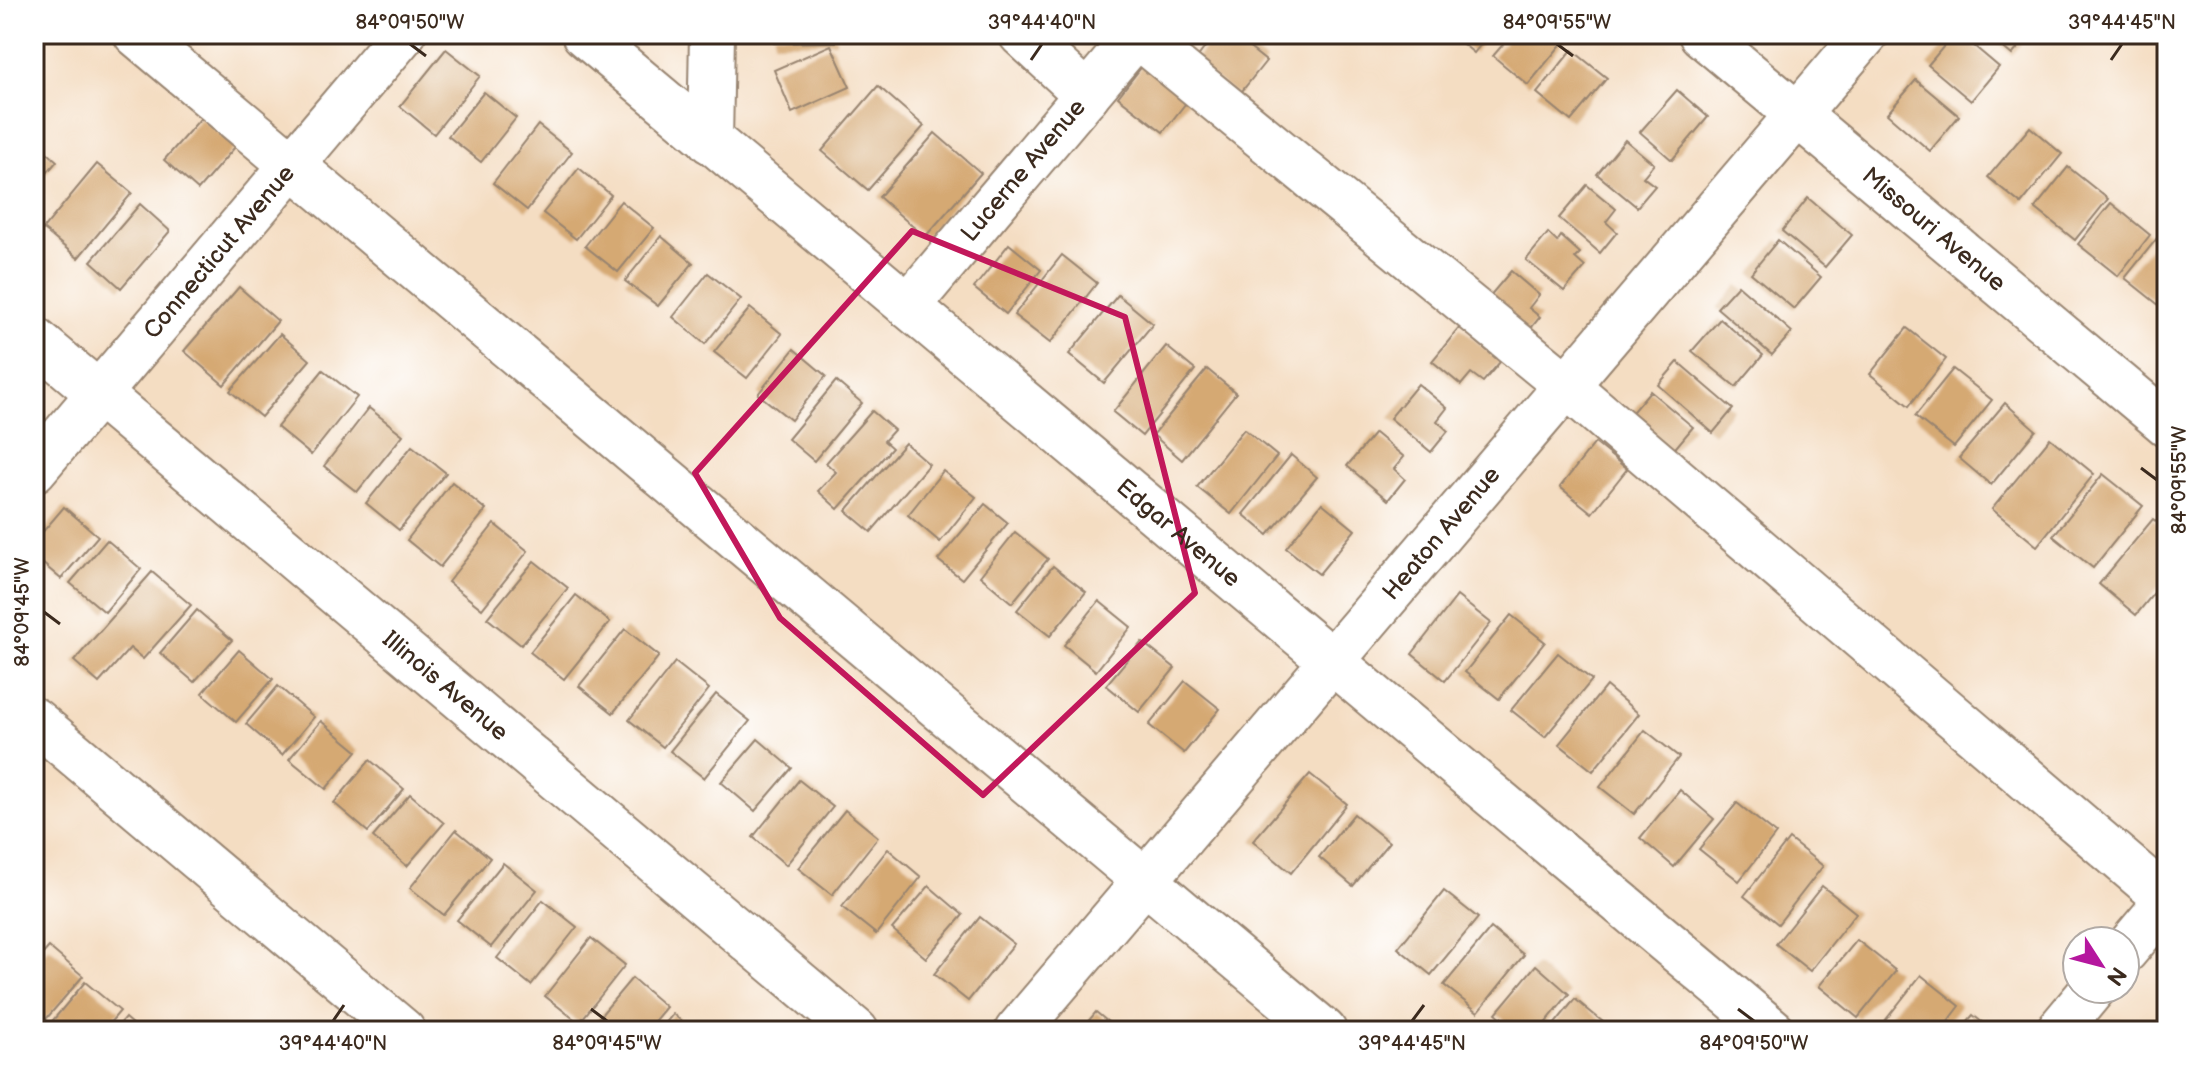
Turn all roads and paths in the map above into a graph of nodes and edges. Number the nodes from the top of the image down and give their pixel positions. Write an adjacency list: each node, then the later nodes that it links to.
1 (136, 34): 12 (street)
2 (403, 34): 12 (street, Connecticut Avenue)
3 (584, 34): 11 (street, Edgar Avenue)
4 (712, 34): 11 (street)
5 (1021, 34): 9 (street)
6 (1138, 34): 9 (street, Lucerne Avenue); 15 (street)
7 (1701, 34): 10 (street, Missouri Avenue)
8 (1866, 34): 10 (street, Heaton Avenue)
9 (1087, 95): 13 (street, Lucerne Avenue)
10 (1797, 114): 15 (street, Heaton Avenue); 17 (street, Missouri Avenue)
11 (710, 141): 13 (street, Edgar Avenue)
12 (292, 164): 16 (street, Connecticut Avenue); 21 (street)
13 (908, 306): 19 (street, Edgar Avenue)
14 (34, 339): 16 (street, Illinois Avenue)
15 (1567, 386): 19 (street, Heaton Avenue); 22 (street)
16 (99, 394): 18 (street, Connecticut Avenue); 26 (street, Illinois Avenue)
17 (2167, 424)
18 (34, 470)
19 (1332, 662): 21 (street, Heaton Avenue); 29 (street, Edgar Avenue)
20 (34, 720): 25 (street)
21 (1145, 881): 27 (street, Heaton Avenue); 28 (street)
22 (2167, 900): 23 (street)
23 (2141, 932)
24 (2080, 1005): 30 (street)
25 (403, 1031)
26 (856, 1031)
27 (1017, 1031)
28 (1324, 1031)
29 (1773, 1031)
30 (2058, 1031)

